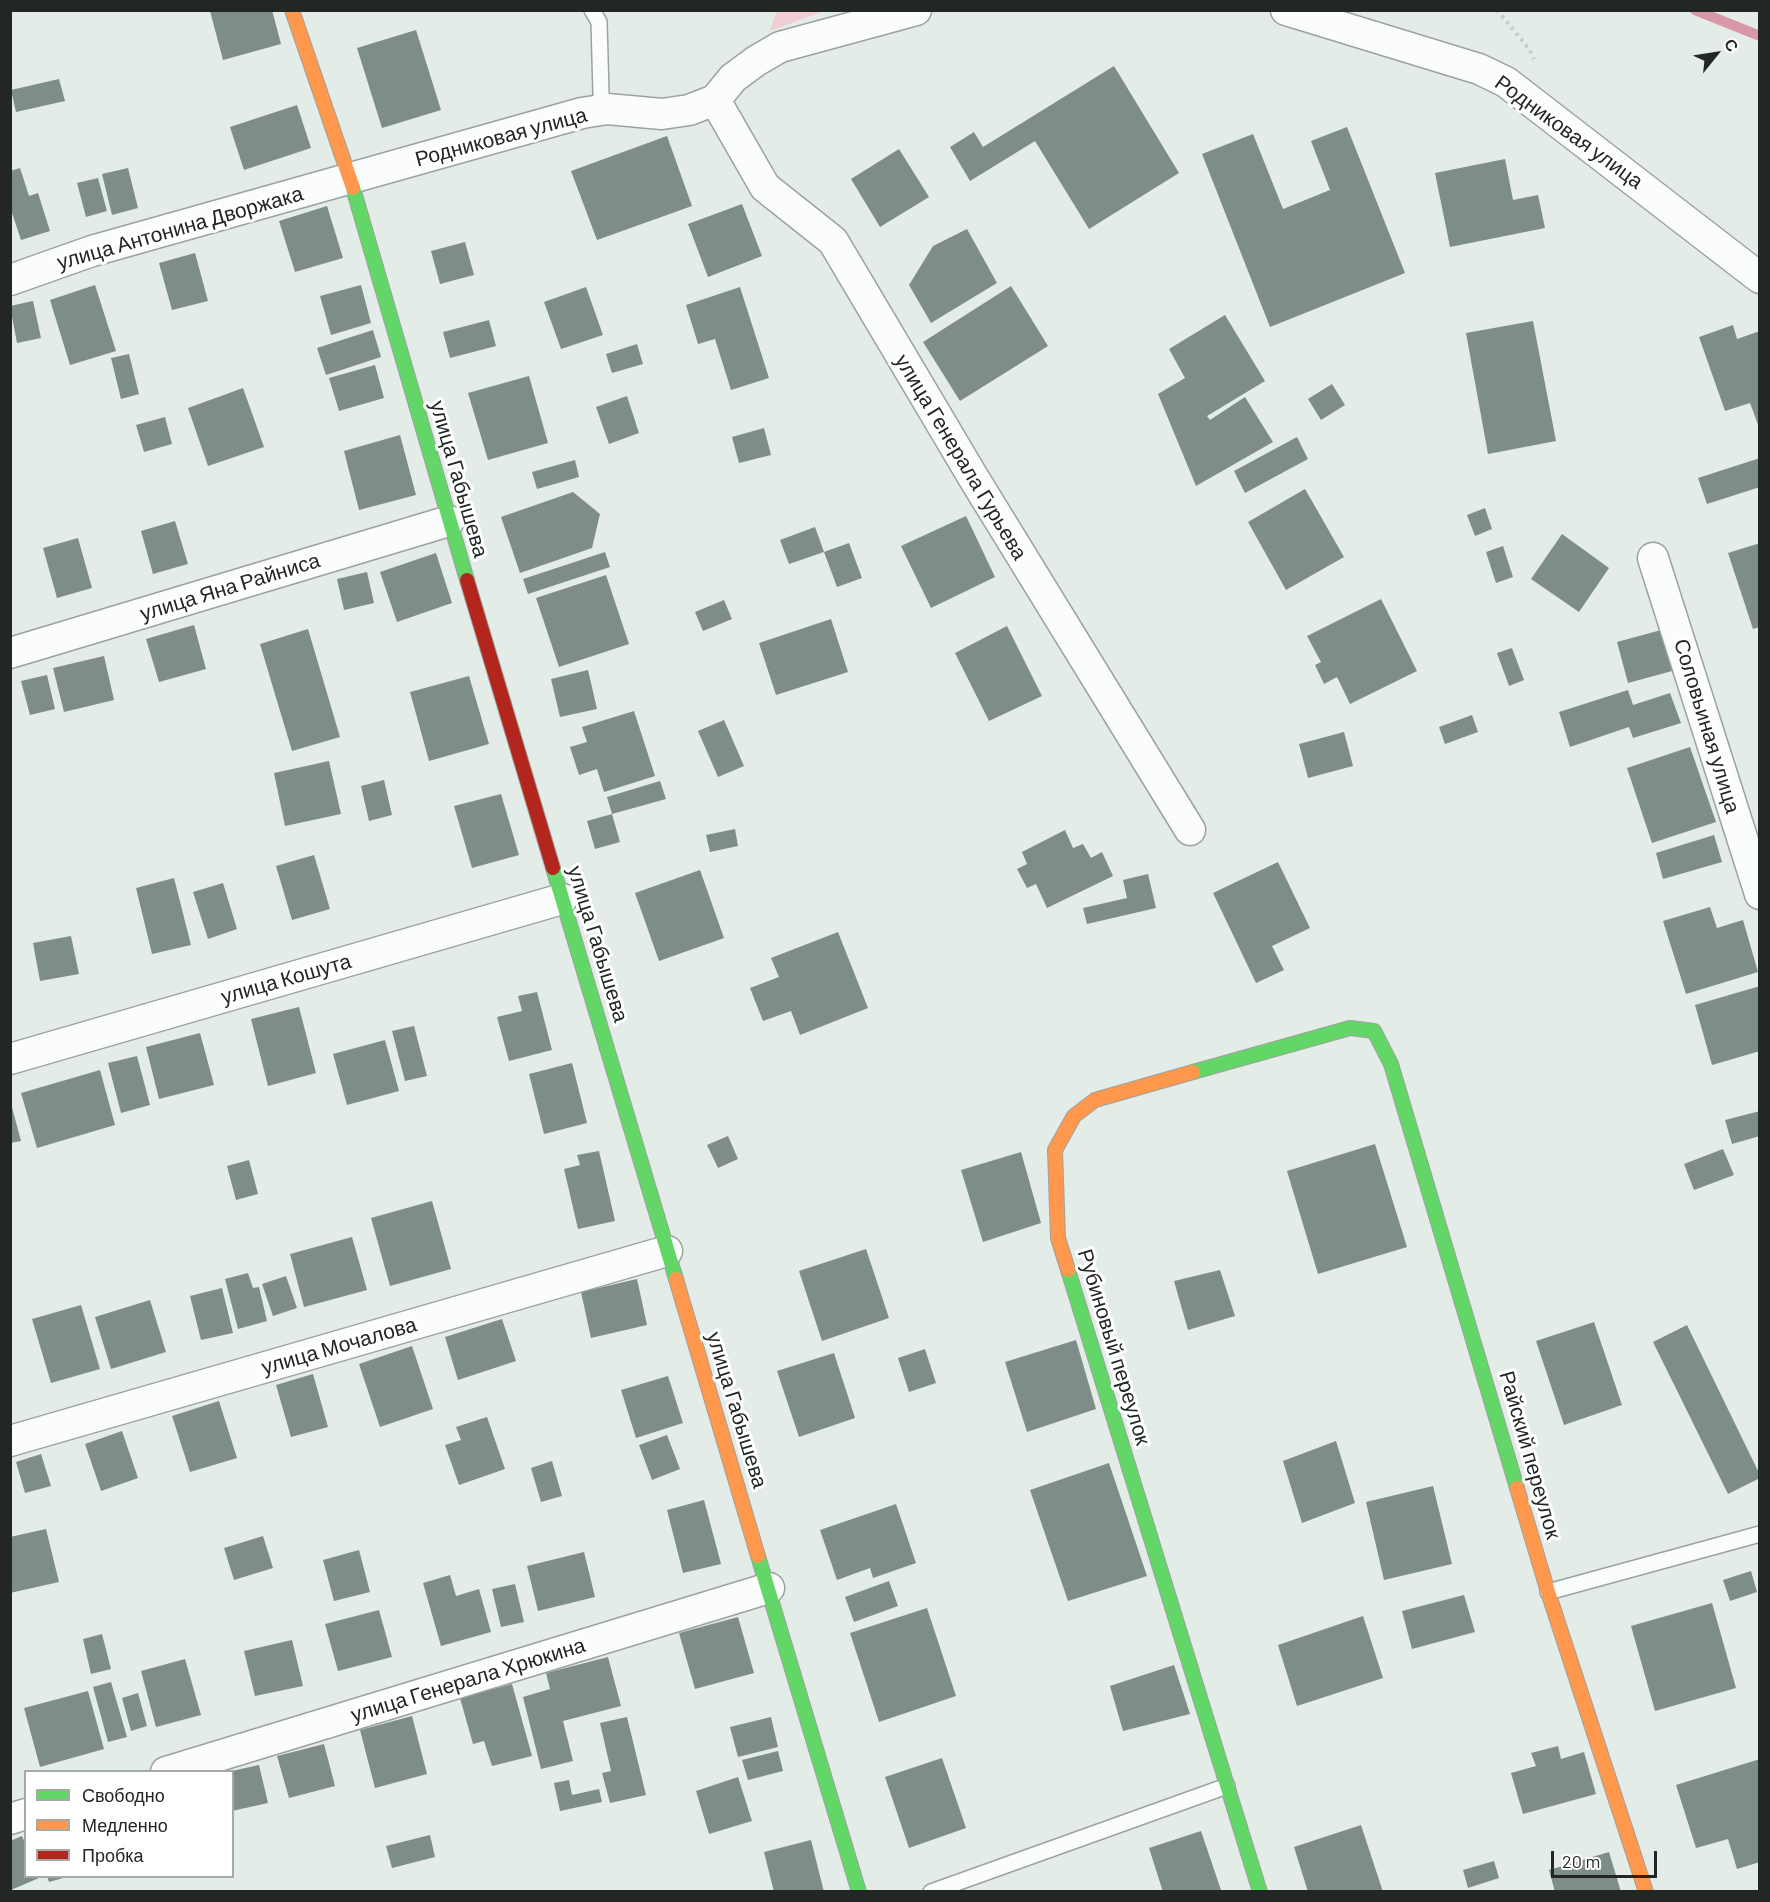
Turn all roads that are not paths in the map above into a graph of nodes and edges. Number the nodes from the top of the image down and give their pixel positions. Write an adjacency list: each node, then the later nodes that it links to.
1 (292, 10): 7 (street, улица Габышева)
2 (592, 10): 6 (lane)
3 (916, 10): 5 (street, Родниковая улица)
4 (1286, 10): 8 (street, Родниковая улица)
5 (715, 100): 6 (street, Родниковая улица); 13 (street, улица Генерала Гурьева)
6 (607, 109): 7 (street, Родниковая улица)
7 (350, 178): 9 (street, улица Антонина Дворжака); 10 (street, улица Габышева)
8 (1760, 278)
9 (10, 280)
10 (449, 521): 12 (street, улица Яна Райниса); 15 (street, улица Габышева)
11 (1653, 558): 14 (street, Соловьиная улица)
12 (10, 653)
13 (1190, 830)
14 (1760, 894)
15 (562, 899): 17 (street, улица Кошута); 18 (street, улица Габышева)
16 (1374, 1031): 22 (street, Райский переулок); 24 (street, Рубиновый переулок)
17 (10, 1059)
18 (667, 1251): 19 (street, улица Мочалова); 21 (street, улица Габышева)
19 (10, 1441)
20 (1760, 1534): 22 (lane)
21 (769, 1588): 23 (street, улица Генерала Хрюкина); 25 (street, улица Габышева)
22 (1548, 1592): 28 (street, Райский переулок)
23 (173, 1770)
24 (1227, 1786): 26 (lane); 27 (street, Рубиновый переулок)
25 (859, 1892)
26 (932, 1892)
27 (1260, 1892)
28 (1646, 1892)

